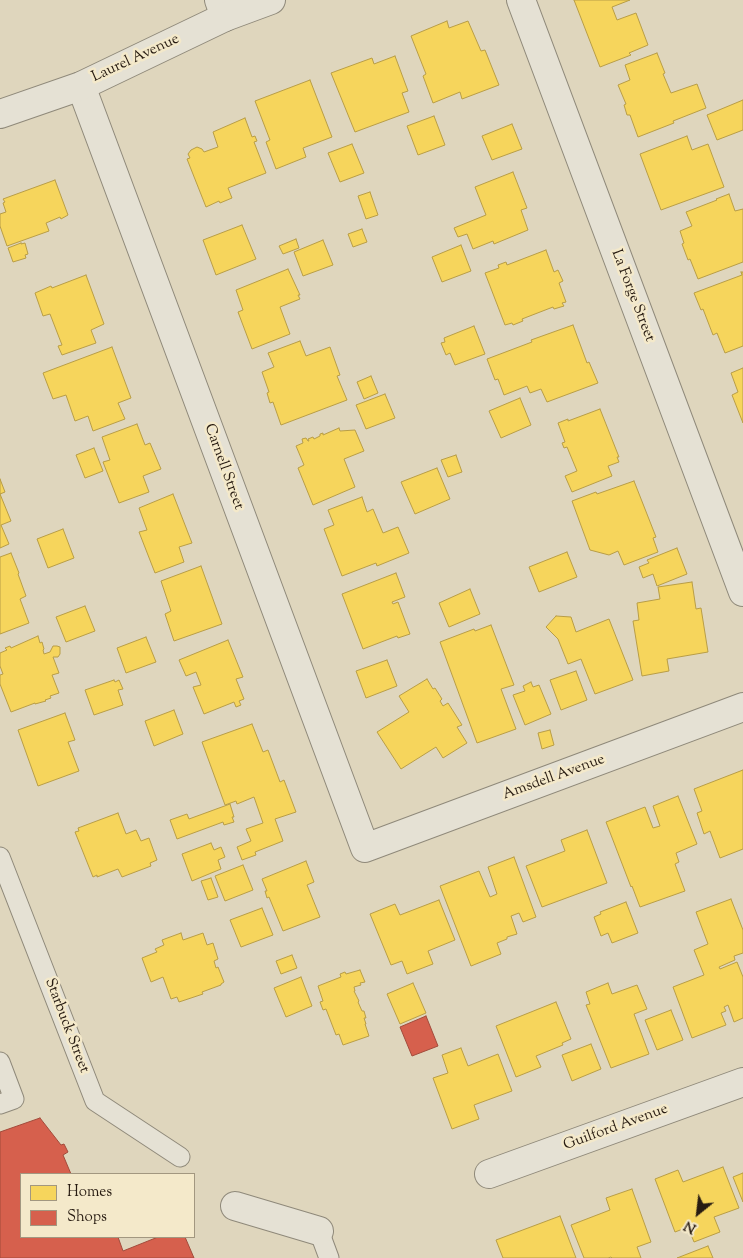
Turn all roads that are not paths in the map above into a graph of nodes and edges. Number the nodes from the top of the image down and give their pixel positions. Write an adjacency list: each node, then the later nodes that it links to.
1 (271, 0): 3 (street, Laurel Avenue)
2 (521, 0): 6 (street, La Forge Street)
3 (222, 9): 4 (street, Laurel Avenue)
4 (81, 86): 5 (street, Laurel Avenue); 8 (street, Carnell Street)
5 (0, 114)
6 (743, 592)
7 (743, 707): 8 (street, Amsdell Avenue)
8 (365, 848)
9 (0, 857): 13 (lane, Starbuck Street)
10 (0, 1062): 12 (lane)
11 (743, 1082): 14 (street, Guilford Avenue)
12 (0, 1104)
13 (180, 1157)
14 (489, 1174)
15 (235, 1206): 16 (street)
16 (319, 1231): 17 (lane)
17 (330, 1258)

